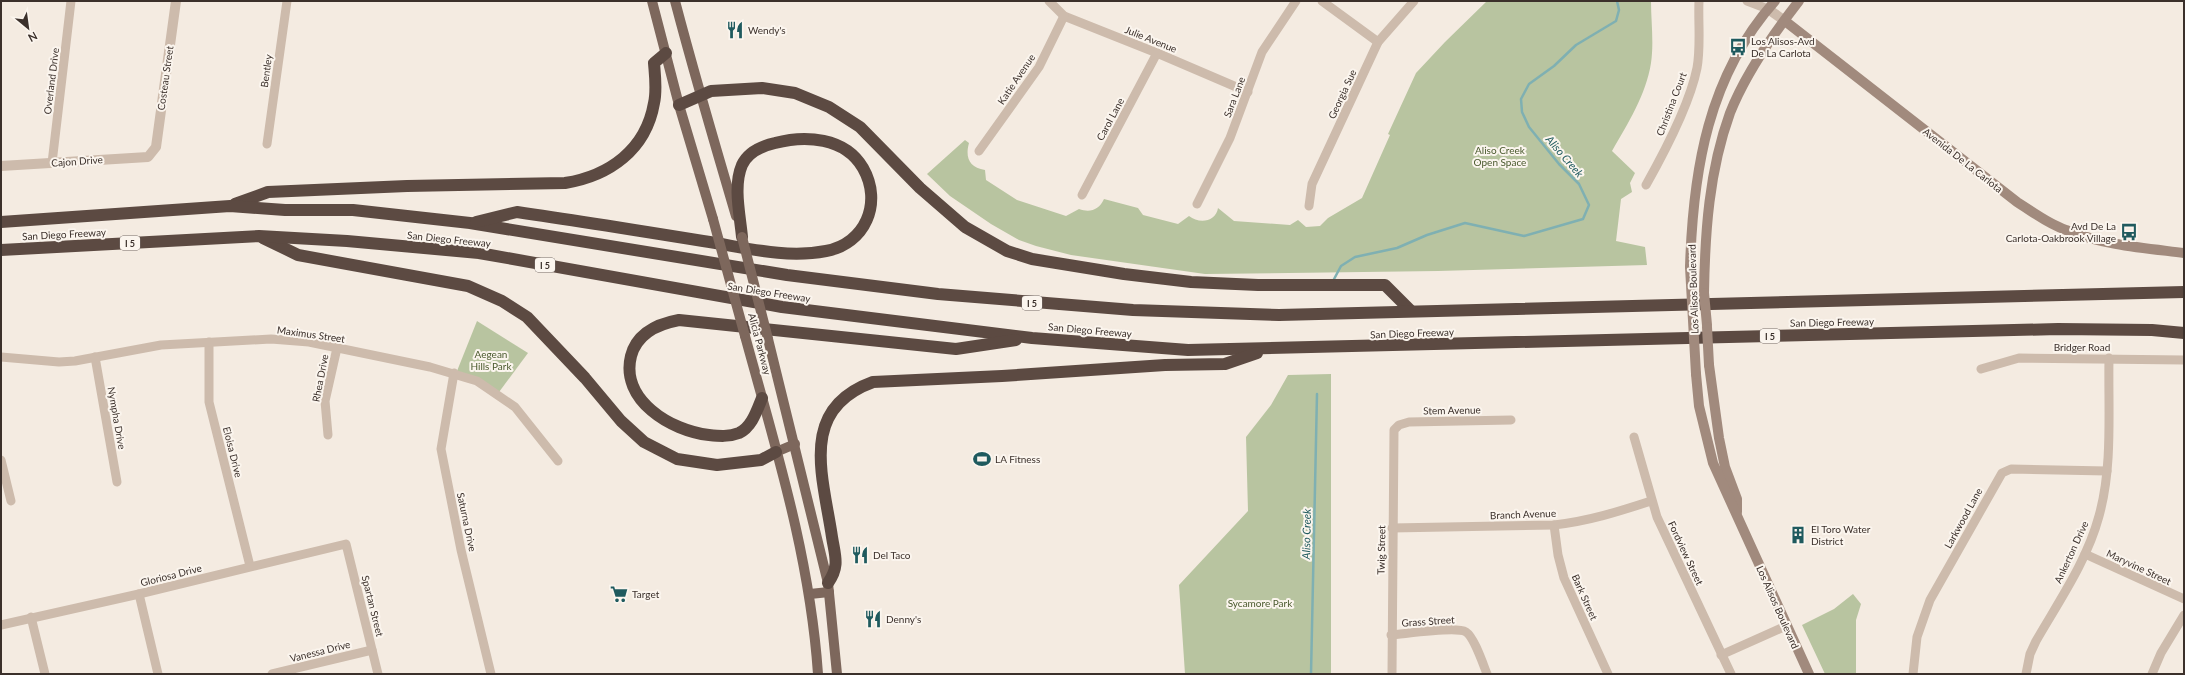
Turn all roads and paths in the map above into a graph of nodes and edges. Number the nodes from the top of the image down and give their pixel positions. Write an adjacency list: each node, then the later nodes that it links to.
1 (71, 1): 26 (street, Overland Drive)
2 (176, 1): 25 (street, Costeau Street)
3 (287, 1): 23 (street, Bentley)
4 (652, 1): 18 (main road, Alicia Parkway)
5 (675, 1): 21 (main road, Alicia Parkway)
6 (1049, 1): 15 (street, Julie Avenue)
7 (1296, 1): 20 (street, Sara Lane)
8 (1322, 1): 17 (street)
9 (1414, 1): 17 (street, Georgia Sue)
10 (1699, 1): 28 (street, Christina Court)
11 (1747, 1): 14 (street, Avenida De La Carlota)
12 (1775, 1): 14 (main road, Los Alisos Boulevard)
13 (1799, 1): 16 (main road, Los Alisos Boulevard)
14 (1765, 5): 16 (street, Avenida De La Carlota); 65 (main road, Los Alisos Boulevard, bridge)
15 (1064, 16): 19 (street, Julie Avenue); 24 (street, Katie Avenue)
16 (1785, 21): 38 (main road, Avenida De La Carlota); 65 (main road, Los Alisos Boulevard, bridge)
17 (1378, 42): 32 (street, Georgia Sue)
18 (666, 53): 22 (main road, Alicia Parkway); 31 (highway)
19 (1157, 53): 20 (street, Julie Avenue); 29 (street, Carol Lane)
20 (1248, 92): 30 (street, Sara Lane)
21 (700, 96): 22 (highway); 36 (main road, Alicia Parkway); 40 (highway)
22 (679, 105): 52 (main road, Alicia Parkway, bridge)
23 (267, 144)
24 (979, 151)
25 (152, 153): 26 (street, Cajon Drive)
26 (52, 163): 27 (street, Cajon Drive)
27 (1, 166)
28 (1646, 185)
29 (1082, 195)
30 (1197, 204)
31 (230, 206): 33 (highway, San Diego Freeway / I 5); 34 (highway, San Diego Freeway / I 5)
32 (1309, 206)
33 (1, 222)
34 (470, 223): 36 (highway); 40 (highway, San Diego Freeway / I 5)
35 (259, 236): 37 (highway, San Diego Freeway / I 5); 42 (highway, San Diego Freeway / I 5); 58 (highway)
36 (742, 238): 57 (main road, Alicia Parkway, bridge)
37 (1, 250)
38 (2184, 253)
39 (2184, 292): 40 (highway, San Diego Freeway / I 5)
40 (1411, 310)
41 (2184, 333): 45 (highway, San Diego Freeway / I 5)
42 (1032, 338): 45 (highway, San Diego Freeway / I 5); 52 (highway)
43 (209, 342): 44 (street, Maximus Street); 47 (street, Maximus Street); 70 (street, Eloisa Drive)
44 (337, 348): 51 (street, Maximus Street); 55 (street, Rhea Drive)
45 (1268, 349): 71 (highway)
46 (1, 357): 47 (street, Maximus Street)
47 (95, 357): 62 (street, Nympha Drive)
48 (2109, 358): 49 (street, Bridger Road); 50 (street, Bridger Road); 61 (street, Ankerton Drive)
49 (2184, 360)
50 (1982, 369)
51 (454, 373): 60 (street, Maximus Street); 86 (street, Saturna Drive)
52 (762, 398): 58 (main road, Alicia Parkway)
53 (1511, 420): 54 (street, Stem Avenue)
54 (1396, 428): 67 (street, Twig Street)
55 (328, 435)
56 (1634, 437): 64 (street, Fordview Street)
57 (794, 444): 58 (main road); 71 (main road, Alicia Parkway)
58 (772, 455): 73 (main road, Alicia Parkway)
59 (1, 460): 63 (street)
60 (558, 461)
61 (2107, 471): 69 (street, Ankerton Drive); 94 (street, Larkwood Lane)
62 (118, 482)
63 (11, 500)
64 (1651, 501): 66 (street, Branch Avenue); 81 (street, Fordview Street)
65 (1737, 518): 78 (main road, Los Alisos Boulevard)
66 (1554, 524): 67 (street, Branch Avenue); 91 (street, Bark Street)
67 (1392, 528): 79 (street, Twig Street)
68 (346, 544): 70 (street, Gloriosa Drive); 80 (street, Spartan Street)
69 (2085, 554): 74 (street, Maryvine Street); 95 (street, Ankerton Drive)
70 (250, 566): 72 (street, Gloriosa Drive)
71 (829, 588): 73 (main road); 88 (main road, Alicia Parkway)
72 (139, 594): 76 (street, Gloriosa Drive); 83 (street)
73 (810, 594): 87 (main road, Alicia Parkway)
74 (2184, 599)
75 (2184, 615): 96 (street)
76 (31, 617): 77 (street, Gloriosa Drive); 82 (street)
77 (1, 625)
78 (1786, 626): 81 (street); 93 (main road, Los Alisos Boulevard)
79 (1391, 635): 89 (street, Twig Street); 90 (street, Grass Street)
80 (372, 650): 84 (street, Vanessa Drive); 85 (street, Spartan Street)
81 (1721, 655): 92 (street, Fordview Street)
82 (45, 674)
83 (158, 674)
84 (272, 674)
85 (378, 674)
86 (491, 674)
87 (818, 674)
88 (837, 674)
89 (1392, 674)
90 (1487, 674)
91 (1608, 674)
92 (1731, 674)
93 (1809, 674)
94 (1913, 674)
95 (2026, 674)
96 (2152, 674)

